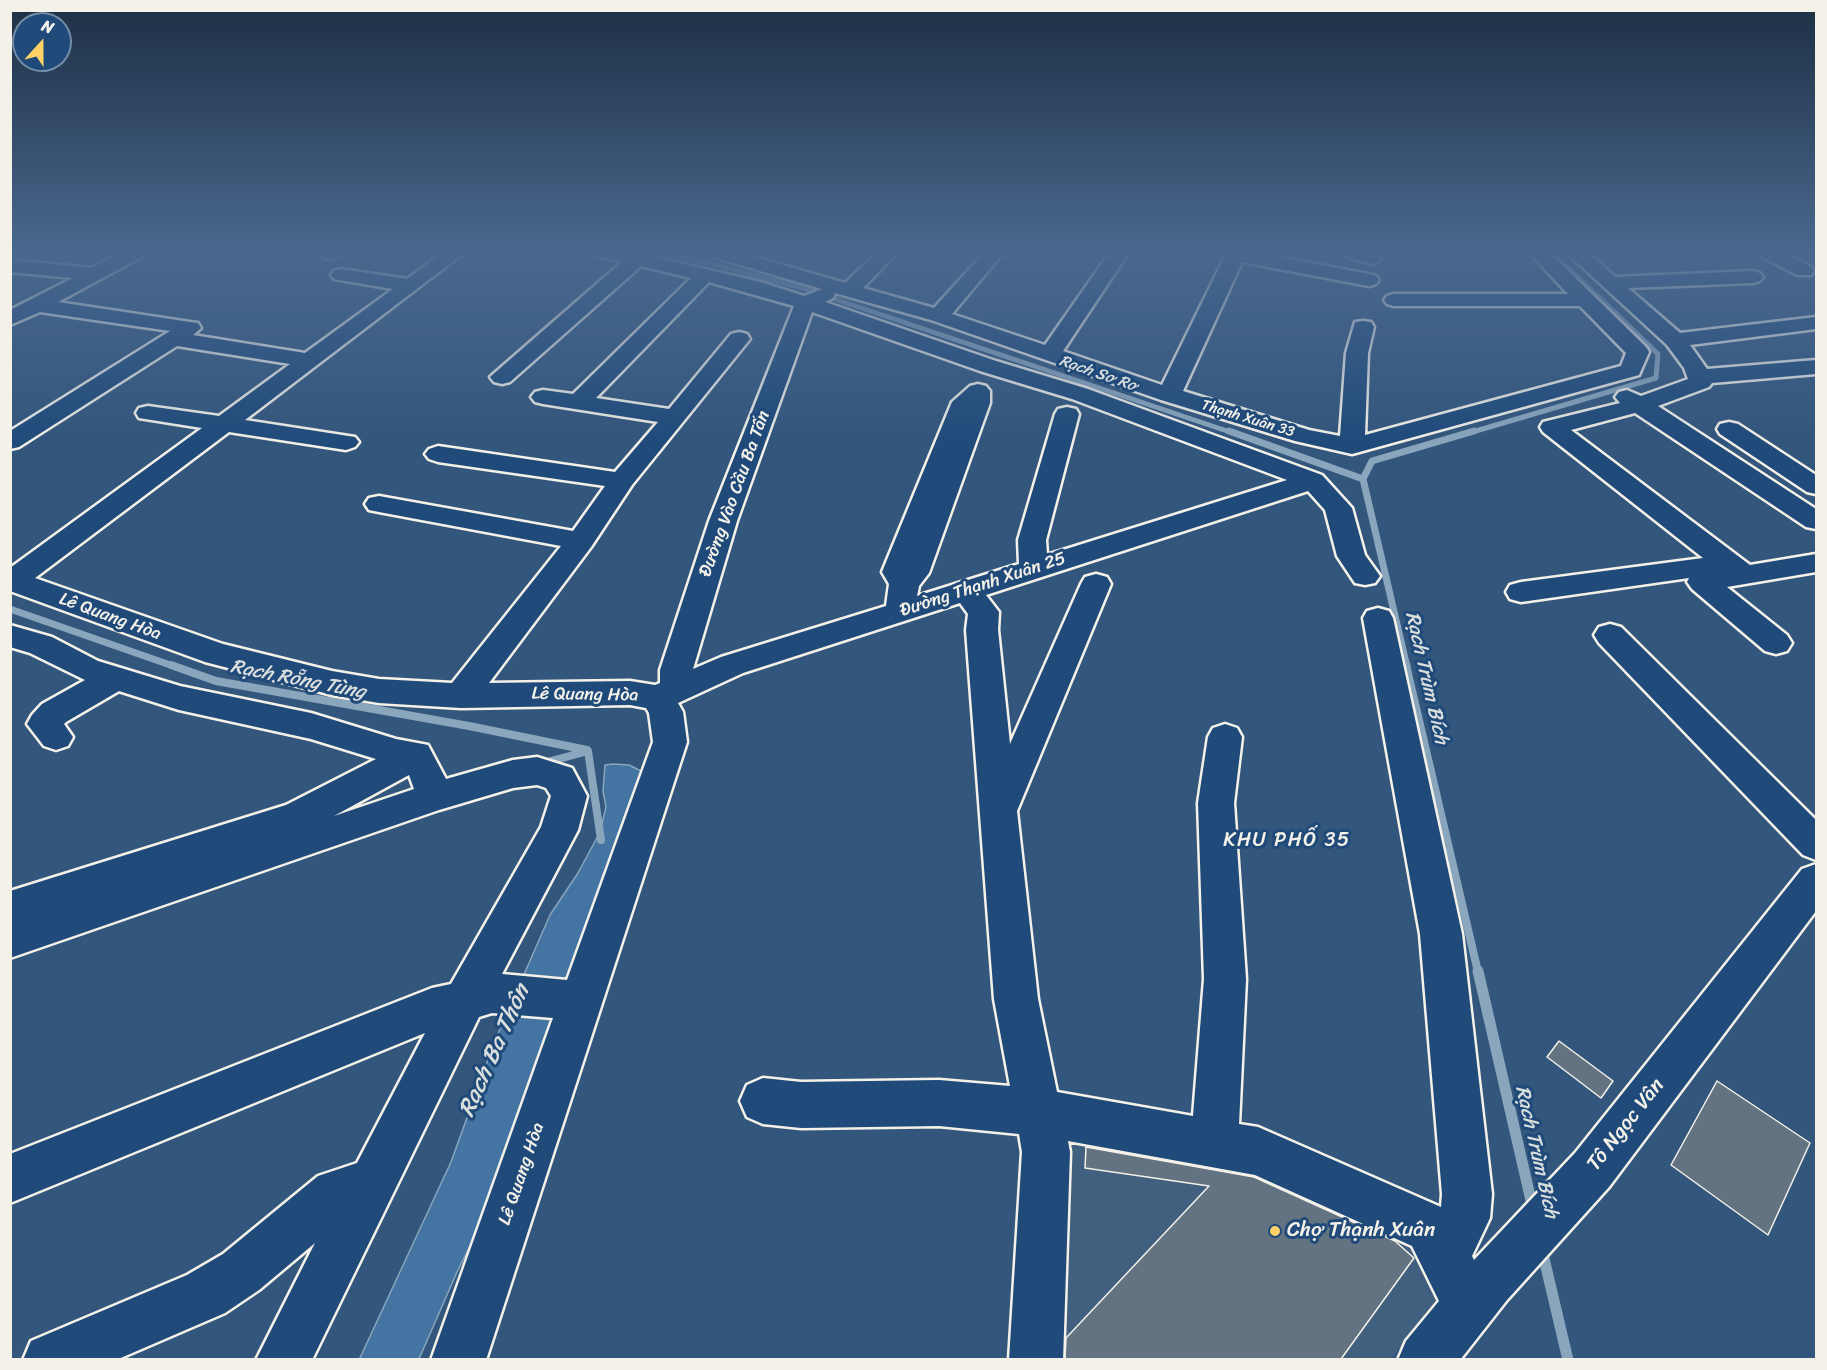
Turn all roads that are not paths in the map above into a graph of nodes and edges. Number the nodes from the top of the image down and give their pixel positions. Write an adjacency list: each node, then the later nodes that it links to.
1 (110, 316): 14 (street)
2 (359, 316): 18 (street)
3 (572, 316): 21 (street)
4 (664, 316): 26 (street)
5 (800, 316): 57 (street, Đường Vào Cầu Ba Tấn)
6 (843, 316): 19 (street)
7 (938, 316): 17 (street, Thạnh Xuân 33)
8 (1076, 316): 17 (street)
9 (1207, 316): 24 (street)
10 (1601, 316): 23 (street, Thạnh Xuân 33)
11 (1648, 316): 16 (street)
12 (1816, 323): 16 (street)
13 (1363, 327): 35 (street)
14 (174, 339): 18 (street); 33 (street)
15 (740, 339): 30 (street)
16 (1675, 340): 22 (street)
17 (1051, 353): 24 (street, Thạnh Xuân 33)
18 (308, 360): 31 (street)
19 (988, 366): 38 (street); 51 (street)
20 (1816, 367): 22 (street)
21 (502, 377)
22 (1698, 377): 27 (street)
23 (1600, 379): 27 (street); 35 (street, Thạnh Xuân 33)
24 (1169, 395): 35 (street, Thạnh Xuân 33)
25 (543, 397): 26 (street)
26 (580, 401): 30 (street)
27 (1639, 405): 41 (street); 45 (street)
28 (147, 413): 31 (street)
29 (1067, 414): 44 (street)
30 (675, 417): 37 (street)
31 (222, 424): 34 (street); 47 (street)
32 (1729, 429): 39 (street)
33 (10, 442)
34 (346, 442)
35 (1352, 446)
36 (438, 453): 37 (street)
37 (622, 481): 42 (street)
38 (1313, 481): 44 (street, Đường Thạnh Xuân 25); 46 (street)
39 (1816, 486)
40 (380, 504): 42 (street)
41 (1816, 521)
42 (581, 541): 58 (street)
43 (1816, 563): 45 (street)
44 (1034, 569): 49 (street, Đường Thạnh Xuân 25)
45 (1737, 569): 50 (street); 55 (street)
46 (1365, 576)
47 (11, 581): 58 (street, Lê Quang Hòa)
48 (1096, 584): 63 (street)
49 (966, 591): 51 (street, Đường Thạnh Xuân 25); 63 (street)
50 (1521, 592)
51 (902, 598): 57 (street, Đường Thạnh Xuân 25)
52 (1378, 618): 75 (street)
53 (1610, 635): 64 (street)
54 (10, 636): 56 (street)
55 (1776, 643)
56 (107, 683): 59 (street); 61 (street)
57 (666, 693): 58 (street, Lê Quang Hòa); 69 (street, Lê Quang Hòa)
58 (461, 696)
59 (55, 725)
60 (1225, 737): 72 (street)
61 (416, 755): 62 (street); 66 (street)
62 (435, 797): 67 (street); 68 (street)
63 (999, 810): 71 (street)
64 (1816, 844)
65 (1816, 881): 76 (street, Tô Ngọc Vân)
66 (10, 909)
67 (10, 940)
68 (478, 997): 69 (street); 73 (street); 74 (street)
69 (572, 1001): 79 (street, Lê Quang Hòa)
70 (763, 1101): 71 (street)
71 (1038, 1112): 72 (street); 80 (street)
72 (1214, 1143): 75 (street)
73 (10, 1179)
74 (370, 1188): 77 (street); 78 (street)
75 (1444, 1256): 76 (street)
76 (1479, 1294): 81 (street, Tô Ngọc Vân)
77 (50, 1359)
78 (283, 1359)
79 (458, 1359)
80 (1036, 1359)
81 (1425, 1359)

